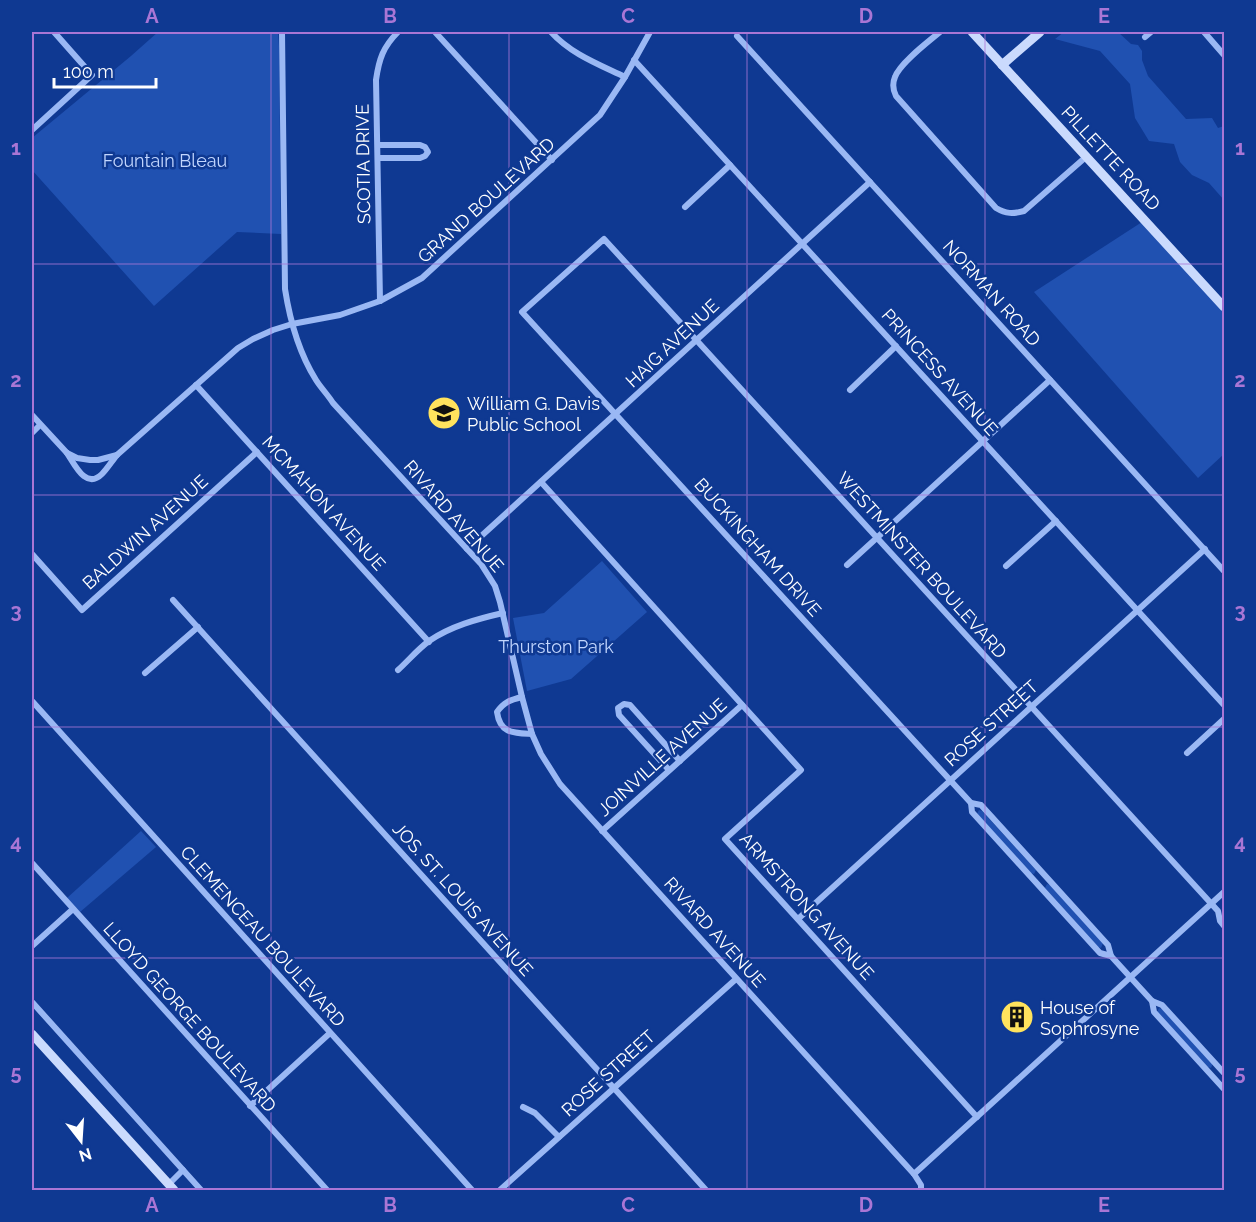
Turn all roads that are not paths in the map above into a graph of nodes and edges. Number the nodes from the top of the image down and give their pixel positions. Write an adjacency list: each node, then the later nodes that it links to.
1 (54, 32): 18 (street)
2 (282, 32): 30 (street, RIVARD AVENUE)
3 (398, 32): 19 (street, SCOTIA DRIVE)
4 (435, 32): 22 (street)
5 (550, 32): 17 (street)
6 (650, 32): 15 (street, GRAND BOULEVARD)
7 (940, 32): 20 (street)
8 (972, 32): 16 (street, PILLETTE ROAD)
9 (1040, 32): 16 (street)
10 (1151, 32): 13 (street)
11 (1204, 32): 14 (street)
12 (737, 36): 24 (street, NORMAN ROAD)
13 (1144, 38)
14 (1224, 55)
15 (634, 60): 17 (street, GRAND BOULEVARD); 23 (street, PRINCESS AVENUE)
16 (1002, 65): 20 (street, PILLETTE ROAD)
17 (625, 77): 22 (street, GRAND BOULEVARD)
18 (32, 130)
19 (378, 145): 21 (street, SCOTIA DRIVE); 21 (street)
20 (1087, 156): 29 (street, PILLETTE ROAD)
21 (378, 158): 28 (street, SCOTIA DRIVE)
22 (552, 160): 28 (street, GRAND BOULEVARD)
23 (730, 165): 25 (street); 27 (street, PRINCESS AVENUE)
24 (870, 182): 27 (street, HAIG AVENUE); 33 (street, NORMAN ROAD)
25 (685, 207)
26 (604, 239): 31 (street, WESTMINSTER BOULEVARD); 36 (street, BUCKINGHAM DRIVE)
27 (802, 244): 31 (street, HAIG AVENUE); 32 (street, PRINCESS AVENUE)
28 (380, 301): 30 (street, GRAND BOULEVARD)
29 (1224, 307)
30 (292, 324): 34 (street, GRAND BOULEVARD); 47 (street, RIVARD AVENUE)
31 (697, 340): 36 (street, HAIG AVENUE); 46 (street, WESTMINSTER BOULEVARD)
32 (896, 346): 35 (street); 40 (street, PRINCESS AVENUE)
33 (1050, 380): 40 (street); 48 (street, NORMAN ROAD)
34 (196, 385): 41 (street, MCMAHON AVENUE); 43 (street, GRAND BOULEVARD)
35 (850, 390)
36 (616, 414): 44 (street, HAIG AVENUE); 70 (street, BUCKINGHAM DRIVE)
37 (32, 415): 38 (street)
38 (40, 425): 39 (street); 42 (street)
39 (32, 433)
40 (983, 441): 45 (street, PRINCESS AVENUE); 46 (street)
41 (257, 452): 49 (street, BALDWIN AVENUE); 57 (street, MCMAHON AVENUE)
42 (67, 453): 43 (street); 43 (street, GRAND BOULEVARD)
43 (117, 455)
44 (541, 482): 47 (street, HAIG AVENUE); 62 (street, ARMSTRONG AVENUE)
45 (1056, 521): 51 (street); 54 (street, PRINCESS AVENUE)
46 (877, 538): 50 (street); 64 (street, WESTMINSTER BOULEVARD)
47 (467, 549): 55 (street, RIVARD AVENUE)
48 (1204, 549): 52 (street, NORMAN ROAD); 54 (street, ROSE STREET)
49 (32, 554)
50 (847, 565)
51 (1006, 566)
52 (1224, 571)
53 (173, 600): 56 (street, JOS. ST. LOUIS AVENUE)
54 (1138, 610): 63 (street, PRINCESS AVENUE); 64 (street, ROSE STREET)
55 (503, 613): 57 (street); 60 (street, RIVARD AVENUE)
56 (198, 627): 59 (street); 89 (street, JOS. ST. LOUIS AVENUE)
57 (429, 642): 58 (street)
58 (398, 670)
59 (145, 673)
60 (522, 697): 66 (street, RIVARD AVENUE); 66 (street)
61 (32, 701): 86 (street, CLEMENCEAU BOULEVARD)
62 (742, 705): 68 (street, JOINVILLE AVENUE); 78 (street, ARMSTRONG AVENUE)
63 (1224, 705)
64 (1031, 706): 70 (street, ROSE STREET); 75 (street, WESTMINSTER BOULEVARD)
65 (1224, 719): 67 (street)
66 (532, 734): 72 (street, RIVARD AVENUE)
67 (1187, 753)
68 (680, 761): 69 (street, JOINVILLE AVENUE); 69 (street)
69 (669, 770): 72 (street, JOINVILLE AVENUE)
70 (950, 780): 71 (street, BUCKINGHAM DRIVE); 78 (street, ROSE STREET)
71 (971, 802): 81 (street, BUCKINGHAM DRIVE); 81 (street, BUCKINGHAM DRIVE)
72 (602, 831): 83 (street, RIVARD AVENUE)
73 (32, 863): 76 (street, LLOYD GEORGE BOULEVARD)
74 (1224, 892): 75 (street)
75 (1211, 904): 77 (street, WESTMINSTER BOULEVARD); 82 (street)
76 (73, 909): 80 (street); 91 (street, LLOYD GEORGE BOULEVARD)
77 (1221, 912): 79 (street, WESTMINSTER BOULEVARD)
78 (798, 919): 93 (street, ARMSTRONG AVENUE)
79 (1224, 926)
80 (32, 946)
81 (1111, 956): 82 (street, BUCKINGHAM DRIVE)
82 (1130, 977): 84 (street, BUCKINGHAM DRIVE); 93 (street)
83 (736, 979): 89 (street, ROSE STREET); 96 (street, RIVARD AVENUE)
84 (1152, 1001): 88 (street, BUCKINGHAM DRIVE); 90 (street, BUCKINGHAM DRIVE)
85 (32, 1002): 95 (street)
86 (330, 1033): 91 (street); 100 (street, CLEMENCEAU BOULEVARD)
87 (32, 1034): 97 (street)
88 (1224, 1073)
89 (614, 1088): 94 (street, ROSE STREET); 102 (street, JOS. ST. LOUIS AVENUE)
90 (1224, 1089)
91 (250, 1106): 99 (street, LLOYD GEORGE BOULEVARD)
92 (523, 1107): 94 (street)
93 (977, 1117): 96 (street)
94 (559, 1137): 101 (street, ROSE STREET)
95 (183, 1170): 97 (street); 98 (street)
96 (914, 1174): 103 (street, RIVARD AVENUE)
97 (171, 1188)
98 (201, 1191)
99 (327, 1191)
100 (472, 1191)
101 (500, 1191)
102 (706, 1191)
103 (921, 1191)

